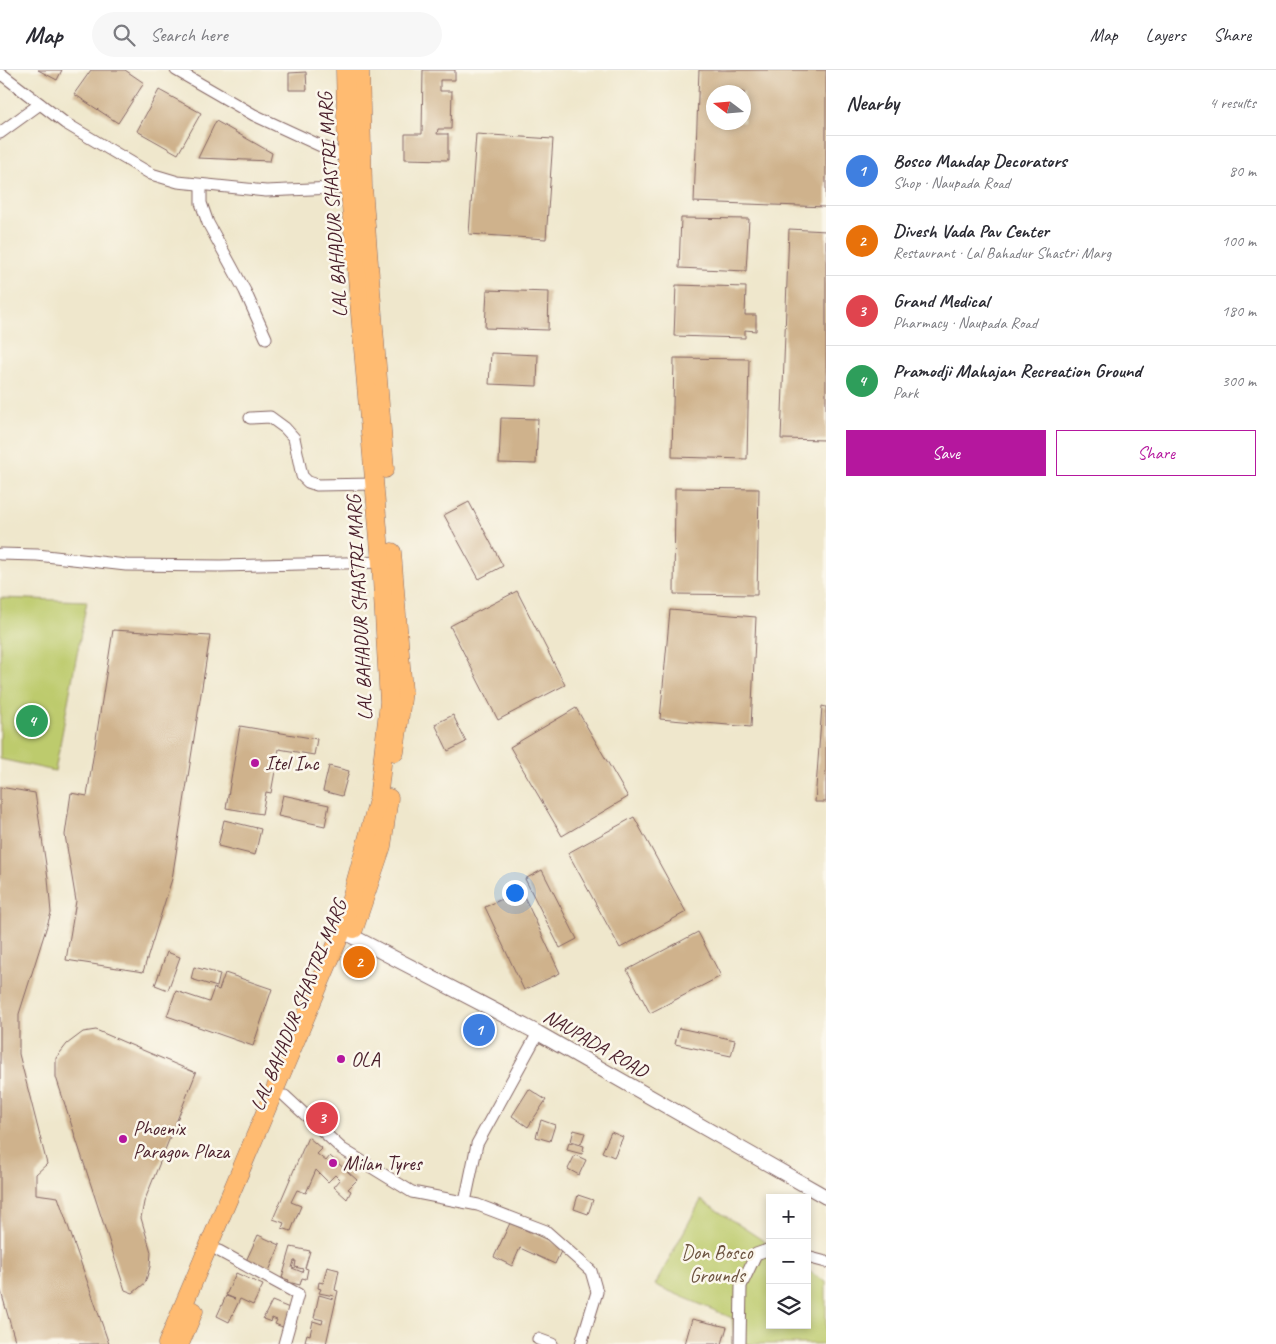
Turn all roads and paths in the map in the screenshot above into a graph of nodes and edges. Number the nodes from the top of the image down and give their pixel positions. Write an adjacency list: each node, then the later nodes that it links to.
1 (176, 70): 7 (street)
2 (345, 70): 7 (main road, LAL BAHADUR SHASTRI MARG)
3 (360, 70): 9 (main road, LAL BAHADUR SHASTRI MARG)
4 (0, 73): 5 (street)
5 (40, 104): 6 (street); 8 (street)
6 (0, 132)
7 (347, 158): 9 (main road, LAL BAHADUR SHASTRI MARG)
8 (201, 184): 9 (street); 10 (street)
9 (357, 187): 12 (main road, LAL BAHADUR SHASTRI MARG); 14 (main road, LAL BAHADUR SHASTRI MARG)
10 (266, 338)
11 (250, 418): 12 (street)
12 (375, 484): 14 (main road, LAL BAHADUR SHASTRI MARG)
13 (0, 554): 14 (street)
14 (387, 562): 15 (main road, LAL BAHADUR SHASTRI MARG)
15 (396, 692): 16 (main road, LAL BAHADUR SHASTRI MARG); 16 (main road, LAL BAHADUR SHASTRI MARG)
16 (347, 933): 17 (street, NAUPADA ROAD); 18 (main road, LAL BAHADUR SHASTRI MARG); 26 (main road, LAL BAHADUR SHASTRI MARG)
17 (538, 1033): 19 (street, NAUPADA ROAD); 20 (street)
18 (285, 1096): 20 (street); 22 (main road, LAL BAHADUR SHASTRI MARG)
19 (826, 1197)
20 (465, 1202): 30 (street)
21 (766, 1250): 31 (street)
22 (219, 1251): 27 (main road, LAL BAHADUR SHASTRI MARG); 28 (street)
23 (811, 1258): 24 (street)
24 (826, 1262)
25 (538, 1339): 29 (street)
26 (167, 1344)
27 (180, 1344)
28 (284, 1344)
29 (552, 1344)
30 (581, 1344)
31 (740, 1344)

